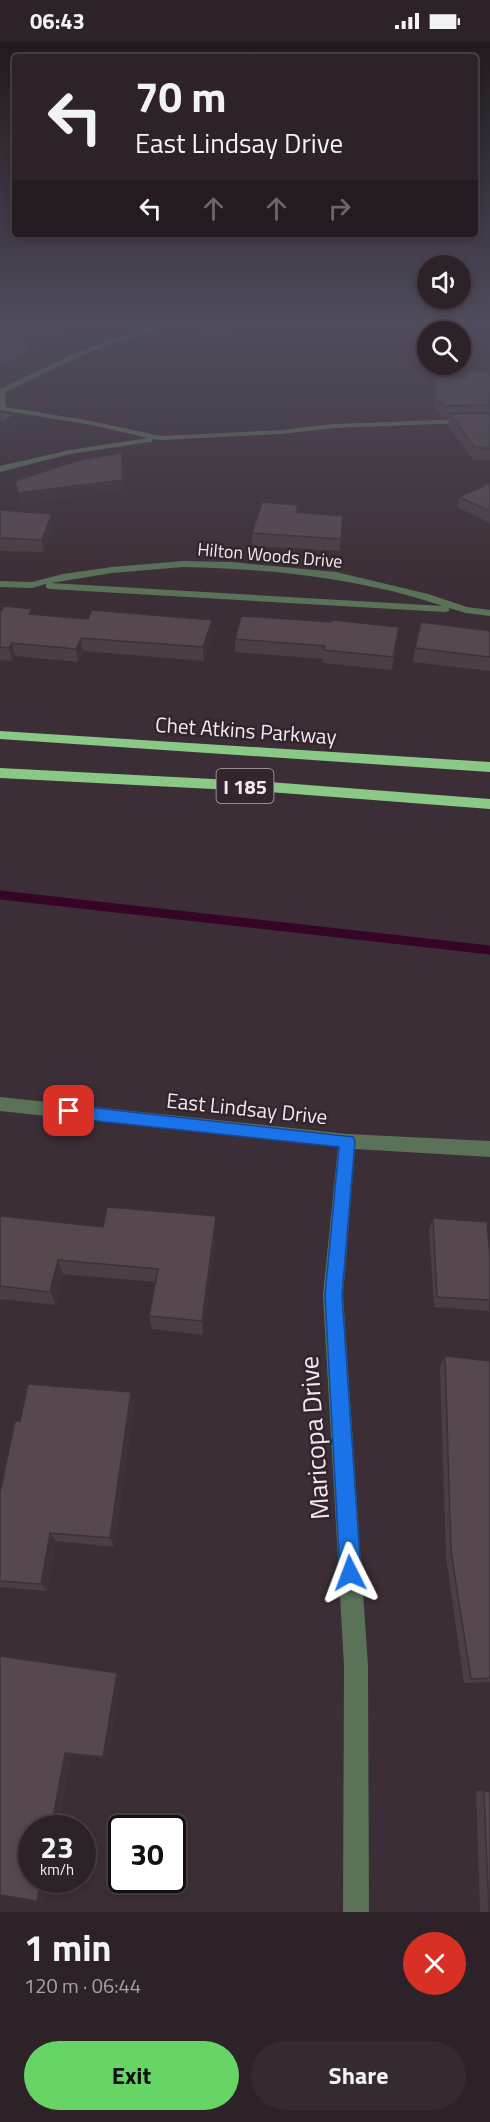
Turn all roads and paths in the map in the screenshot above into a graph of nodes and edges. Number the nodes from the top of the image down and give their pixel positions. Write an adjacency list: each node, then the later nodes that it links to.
1 (21, 411): 3 (street)
2 (490, 420): 3 (street)
3 (161, 438): 4 (street)
4 (0, 469)
5 (0, 584): 6 (street, Hilton Woods Drive)
6 (32, 585): 7 (street, Hilton Woods Drive); 7 (street, Hilton Woods Drive)
7 (466, 610): 8 (street, Hilton Woods Drive)
8 (490, 613)
9 (0, 735): 10 (highway, Chet Atkins Parkway / I 185)
10 (490, 767)
11 (0, 773): 12 (highway, I 185)
12 (490, 804)
13 (0, 1104): 14 (street, East Lindsay Drive)
14 (347, 1141): 15 (street, East Lindsay Drive); 16 (street, Maricopa Drive)
15 (490, 1149)
16 (357, 1912)

